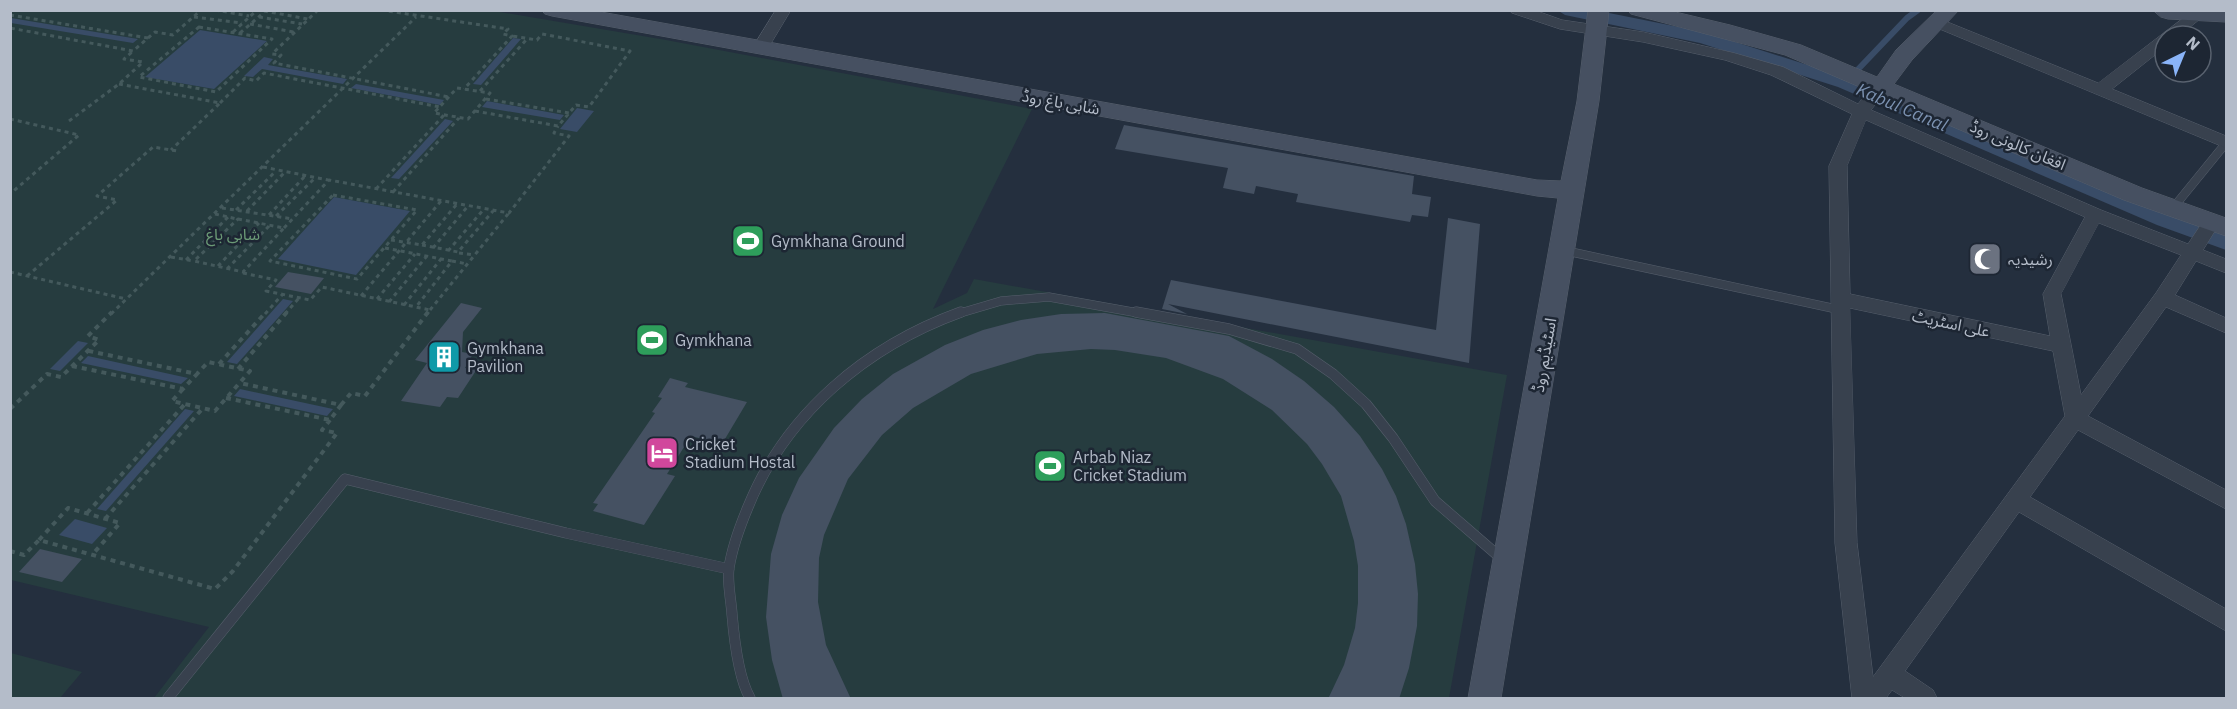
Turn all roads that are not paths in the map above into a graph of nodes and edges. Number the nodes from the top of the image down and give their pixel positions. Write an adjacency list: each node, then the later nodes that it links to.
1 (552, 10): 11 (main road, شاہی باغ روڈ)
2 (784, 10): 11 (street)
3 (1517, 10): 9 (street)
4 (1638, 10): 14 (main road, افغان کالونی روڈ)
5 (2163, 10): 6 (main road)
6 (2201, 12): 8 (main road); 10 (street)
7 (1942, 16): 13 (street); 14 (main road)
8 (2226, 16)
9 (1598, 20): 14 (street); 16 (main road, اسٹیڈیم روڈ)
10 (2185, 24)
11 (761, 47): 16 (main road, شاہی باغ روڈ)
12 (2153, 48): 13 (street)
13 (2100, 90): 15 (street)
14 (1871, 96): 17 (main road, افغان کالونی روڈ); 18 (street); 24 (street)
15 (2226, 142): 17 (lane)
16 (1570, 190): 20 (main road, اسٹیڈیم روڈ)
17 (2174, 208): 19 (main road, افغان کالونی روڈ)
18 (2095, 214): 21 (street); 26 (street)
19 (2216, 224): 21 (street)
20 (1562, 250): 24 (lane); 30 (main road, اسٹیڈیم روڈ)
21 (2194, 251): 22 (street); 23 (street)
22 (2226, 266)
23 (2163, 298): 25 (street); 27 (street)
24 (1841, 305): 26 (street, علی اسٹریٹ); 37 (street)
25 (2226, 326)
26 (2060, 345): 27 (street)
27 (2076, 418): 28 (street); 29 (street)
28 (2017, 500): 32 (street); 33 (street)
29 (2226, 500)
30 (1509, 564): 31 (lane); 36 (main road, اسٹیڈیم روڈ)
31 (729, 569): 34 (lane); 35 (lane)
32 (2226, 621)
33 (1889, 674): 38 (street); 39 (street)
34 (168, 699)
35 (750, 699)
36 (1485, 699)
37 (1864, 699)
38 (1873, 699)
39 (1924, 699)

